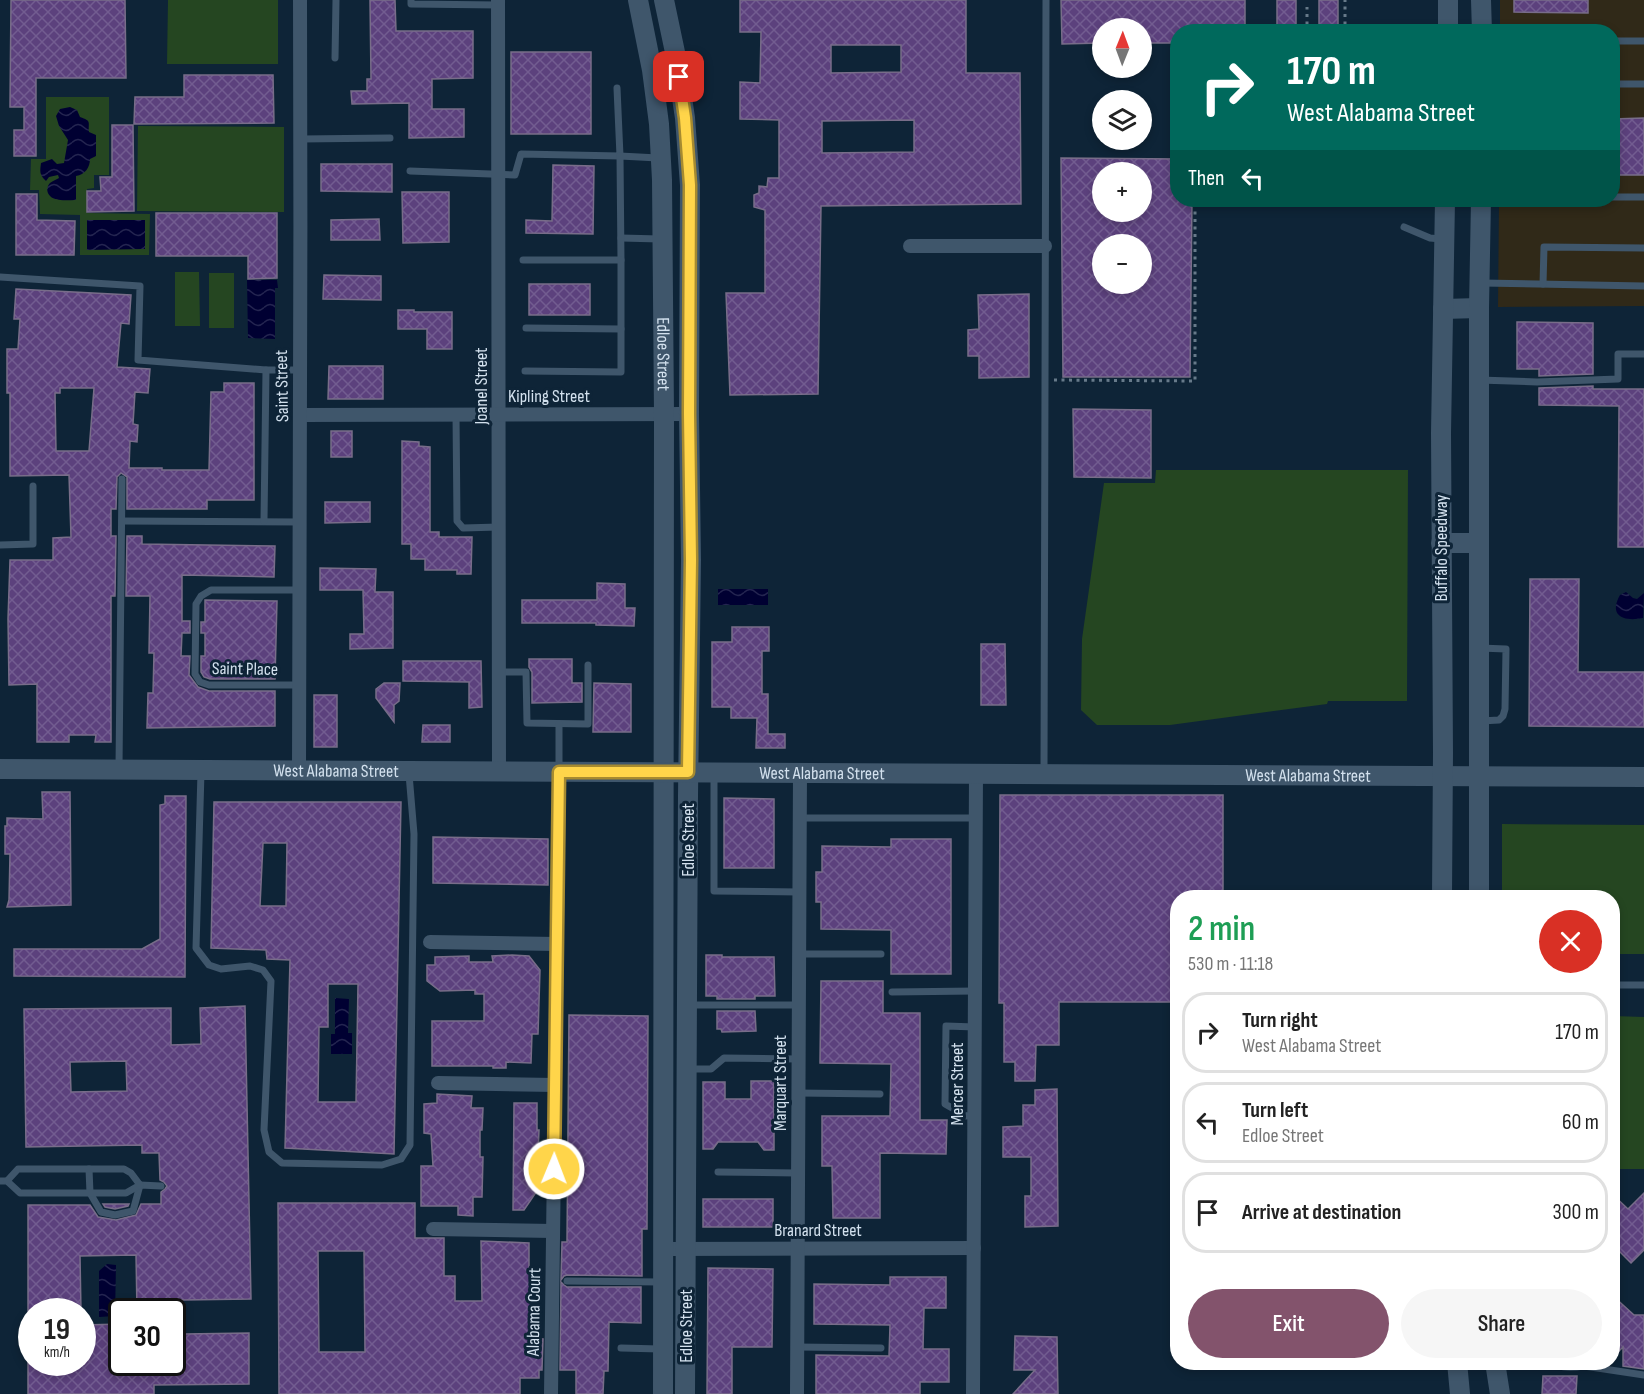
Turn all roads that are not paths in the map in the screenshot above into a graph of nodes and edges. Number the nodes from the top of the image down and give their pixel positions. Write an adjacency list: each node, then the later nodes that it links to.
1 (300, 0): 19 (street, Saint Street)
2 (336, 0): 14 (lane)
3 (411, 0): 9 (lane)
4 (638, 0): 21 (main road, Edloe Street)
5 (664, 0): 31 (main road, Edloe Street)
6 (1046, 0): 34 (lane)
7 (1448, 0): 10 (main road)
8 (1481, 0): 11 (main road)
9 (499, 3): 23 (street, Joanel Street)
10 (1448, 24)
11 (1482, 24)
12 (1620, 41): 13 (lane)
13 (1644, 41)
14 (335, 58)
15 (1620, 84): 16 (lane)
16 (1644, 84)
17 (617, 88): 20 (lane)
18 (390, 138): 19 (lane)
19 (301, 139): 48 (street, Saint Street)
20 (620, 156): 21 (lane); 23 (lane); 29 (lane)
21 (661, 158): 30 (main road, Edloe Street)
22 (410, 171): 23 (lane)
23 (499, 174): 52 (street, Joanel Street)
24 (1620, 197): 25 (lane)
25 (1644, 197)
26 (1445, 207): 32 (main road, Buffalo Speedway)
27 (1481, 207): 39 (main road, Buffalo Speedway)
28 (1404, 227): 32 (lane)
29 (621, 238): 30 (lane); 37 (lane)
30 (663, 239): 31 (main road); 53 (main road, Edloe Street)
31 (690, 239): 54 (main road, Edloe Street)
32 (1445, 239): 43 (main road, Buffalo Speedway)
33 (910, 246): 34 (street)
34 (1045, 246): 86 (lane)
35 (1644, 248): 40 (lane)
36 (523, 260): 37 (lane)
37 (621, 260): 45 (lane)
38 (0, 277): 47 (lane)
39 (1479, 284): 40 (lane); 42 (main road, Buffalo Speedway)
40 (1543, 284): 41 (lane)
41 (1644, 286)
42 (1479, 308): 43 (main road); 50 (main road, Buffalo Speedway)
43 (1443, 309): 62 (main road, Buffalo Speedway)
44 (526, 328): 45 (lane)
45 (621, 329): 49 (lane)
46 (1644, 354): 50 (lane)
47 (266, 370): 48 (lane); 59 (lane)
48 (299, 370): 55 (street, Saint Street)
49 (525, 371)
50 (1479, 380): 63 (main road, Buffalo Speedway)
51 (456, 414): 52 (street, Kipling Street); 55 (street, Kipling Street); 61 (lane)
52 (499, 414): 53 (street, Kipling Street); 61 (street, Joanel Street)
53 (664, 414): 54 (street, Kipling Street); 65 (main road, Edloe Street)
54 (689, 414): 66 (main road, Edloe Street)
55 (300, 415): 60 (street, Saint Street)
56 (122, 479): 58 (lane)
57 (33, 486): 64 (lane)
58 (122, 521): 59 (lane); 75 (lane)
59 (264, 521): 60 (lane)
60 (301, 522): 67 (street, Saint Street)
61 (499, 527): 70 (street, Joanel Street)
62 (1441, 543): 63 (main road); 87 (main road, Buffalo Speedway)
63 (1479, 543): 68 (main road, Buffalo Speedway)
64 (0, 545)
65 (664, 560): 66 (main road); 81 (main road, Edloe Street)
66 (691, 560): 82 (main road, Edloe Street)
67 (300, 590): 71 (street, Saint Street); 71 (lane, Saint Place)
68 (1478, 648): 72 (main road, Buffalo Speedway); 72 (lane)
69 (588, 666): 73 (lane)
70 (499, 672): 73 (lane); 79 (street, Joanel Street)
71 (299, 685): 77 (street, Saint Street)
72 (1478, 720): 88 (main road, Buffalo Speedway)
73 (559, 724): 80 (lane)
74 (0, 769): 75 (main road, West Alabama Street)
75 (119, 770): 76 (main road, West Alabama Street)
76 (201, 770): 77 (main road, West Alabama Street); 78 (lane)
77 (299, 771): 78 (main road, West Alabama Street)
78 (408, 771): 79 (main road, West Alabama Street)
79 (499, 771): 80 (main road, West Alabama Street)
80 (559, 772): 81 (main road, West Alabama Street); 96 (street, Alabama Court)
81 (663, 772): 82 (main road, West Alabama Street); 103 (main road, Edloe Street)
82 (688, 772): 83 (main road, West Alabama Street); 104 (main road, Edloe Street)
83 (714, 772): 84 (main road, West Alabama Street); 94 (lane)
84 (800, 773): 85 (main road, West Alabama Street); 90 (street, Marquart Street)
85 (976, 774): 86 (main road, West Alabama Street); 91 (street, Mercer Street)
86 (1044, 774): 87 (main road, West Alabama Street)
87 (1443, 776): 88 (main road, West Alabama Street); 92 (main road, Buffalo Speedway)
88 (1478, 776): 89 (main road, West Alabama Street); 93 (main road, Buffalo Speedway)
89 (1644, 777)
90 (799, 818): 91 (lane); 94 (street, Marquart Street)
91 (975, 818): 102 (street, Mercer Street)
92 (1442, 890)
93 (1479, 890)
94 (799, 892): 97 (street, Marquart Street)
95 (430, 942): 96 (street)
96 (557, 944): 110 (street, Alabama Court)
97 (798, 954): 98 (lane); 105 (street, Marquart Street)
98 (882, 954)
99 (1620, 985): 100 (lane)
100 (1644, 985)
101 (892, 992): 102 (lane)
102 (975, 992): 106 (street, Mercer Street)
103 (663, 1005): 104 (main road); 125 (main road, Edloe Street)
104 (687, 1005): 105 (lane); 108 (main road, Edloe Street)
105 (798, 1005): 107 (street, Marquart Street)
106 (975, 1027): 113 (street, Mercer Street); 113 (lane)
107 (798, 1059): 108 (lane); 111 (street, Marquart Street)
108 (687, 1069): 126 (main road, Edloe Street)
109 (438, 1083): 110 (street)
110 (555, 1085): 122 (street, Alabama Court)
111 (798, 1093): 112 (lane); 116 (street, Marquart Street)
112 (880, 1094)
113 (975, 1115): 124 (street, Mercer Street)
114 (89, 1169): 117 (lane); 118 (lane); 120 (lane)
115 (718, 1172): 116 (lane)
116 (797, 1173): 123 (street, Marquart Street)
117 (3, 1181): 120 (lane)
118 (140, 1185): 119 (lane); 120 (lane); 120 (lane)
119 (161, 1186)
120 (90, 1193)
121 (433, 1229): 122 (street)
122 (553, 1231): 137 (street, Alabama Court)
123 (797, 1248): 124 (street, Branard Street); 126 (street, Branard Street); 129 (street, Marquart Street)
124 (974, 1248): 141 (street, Mercer Street)
125 (662, 1249): 126 (street, Branard Street); 128 (main road, Edloe Street)
126 (686, 1249): 139 (main road, Edloe Street)
127 (567, 1281): 128 (lane)
128 (663, 1282): 132 (main road, Edloe Street)
129 (797, 1347): 131 (lane); 140 (street, Marquart Street)
130 (621, 1348): 132 (lane)
131 (881, 1348)
132 (663, 1349): 138 (main road, Edloe Street)
133 (1458, 1370): 142 (main road)
134 (1497, 1370): 143 (main road)
135 (1616, 1370): 136 (lane)
136 (1644, 1375)
137 (551, 1394)
138 (663, 1394)
139 (685, 1394)
140 (797, 1394)
141 (973, 1394)
142 (1460, 1394)
143 (1500, 1394)

